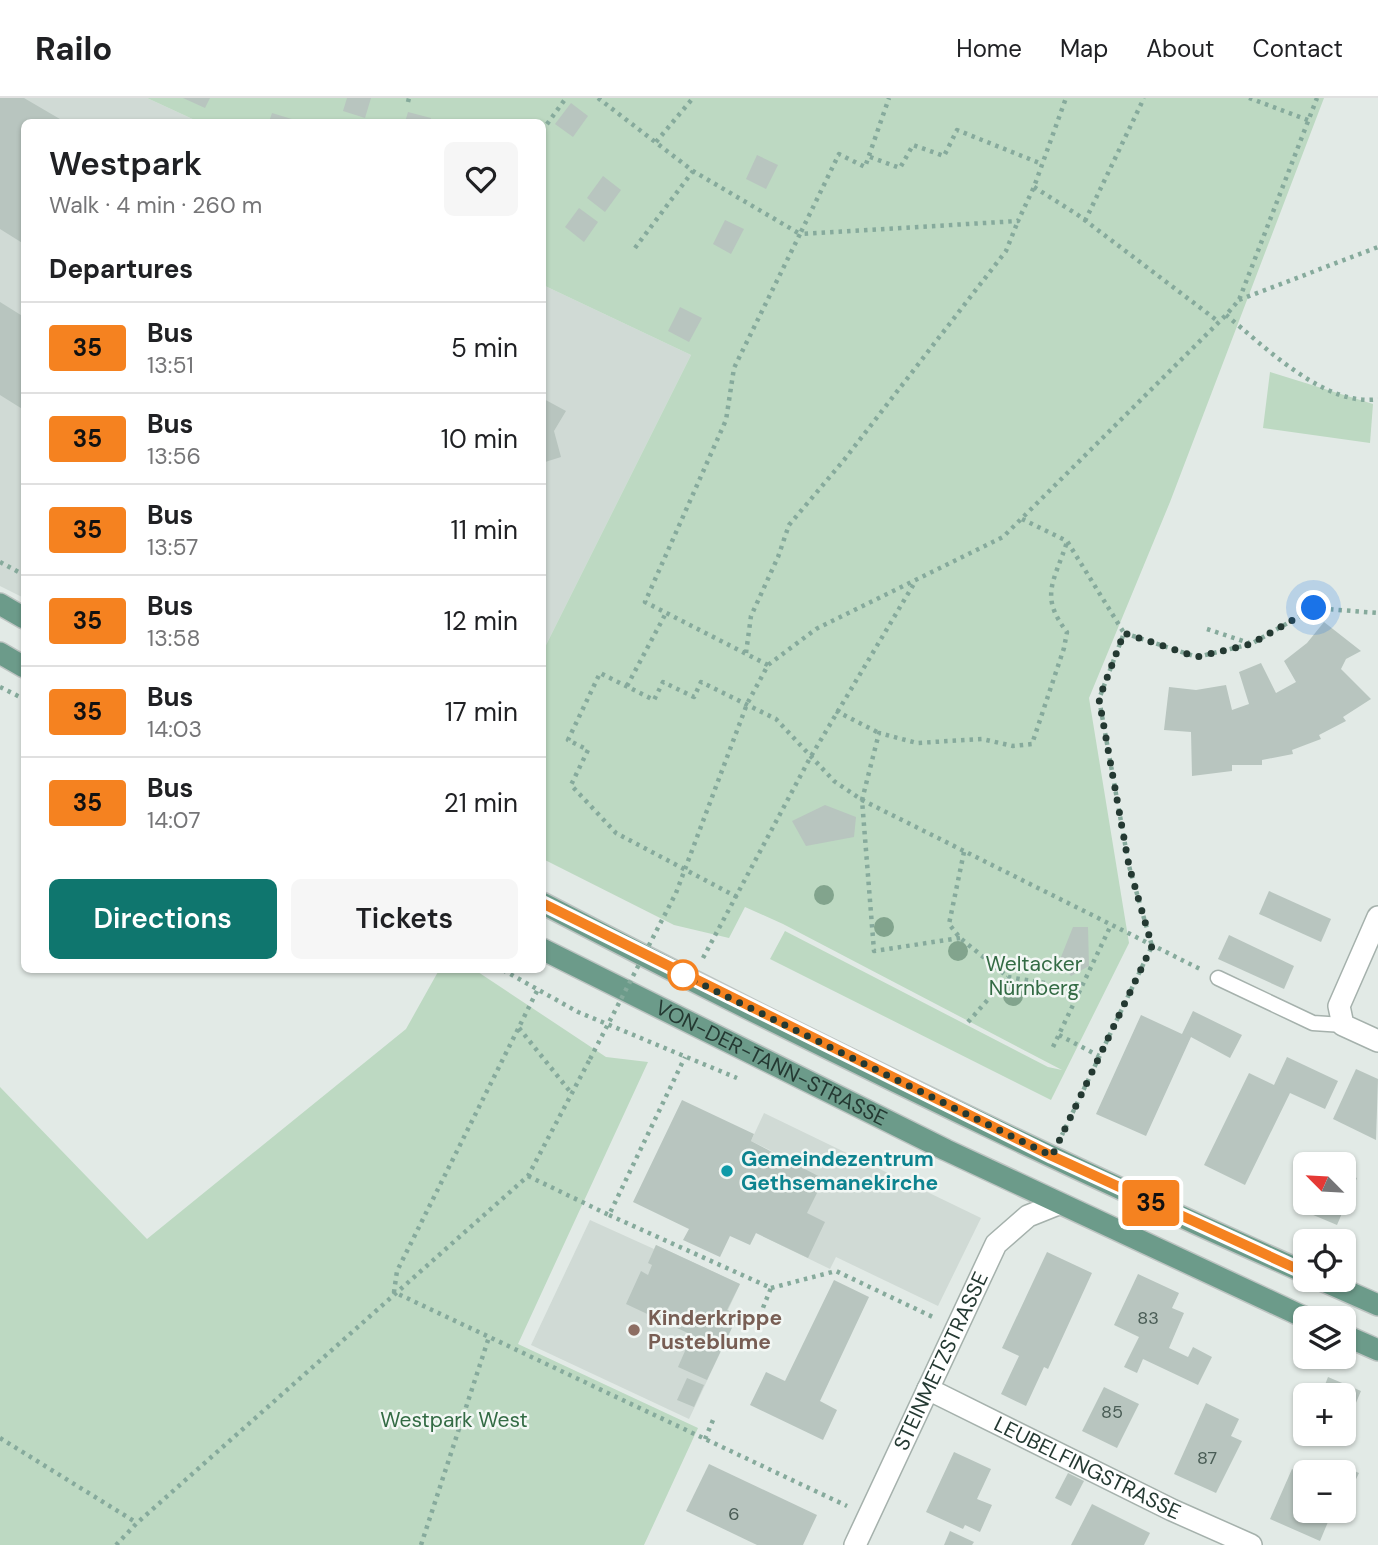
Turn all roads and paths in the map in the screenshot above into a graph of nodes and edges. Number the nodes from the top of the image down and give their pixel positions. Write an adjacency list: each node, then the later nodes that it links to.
1 (566, 98): 10 (path)
2 (598, 98): 11 (path)
3 (694, 98): 11 (path)
4 (889, 98): 12 (path)
5 (1066, 98): 13 (path)
6 (1144, 98): 17 (path)
7 (1249, 98): 9 (path)
8 (1317, 98): 9 (path)
9 (1308, 120): 21 (path)
10 (546, 126)
11 (656, 142): 14 (path)
12 (870, 157): 13 (path); 18 (path)
13 (1042, 164): 15 (path)
14 (693, 171): 18 (path); 20 (path)
15 (1034, 187): 16 (path); 17 (path)
16 (1018, 221): 18 (path); 38 (path)
17 (1085, 221): 23 (path)
18 (800, 234): 31 (path)
19 (1378, 247): 21 (path)
20 (635, 248)
21 (1239, 300): 22 (path)
22 (1226, 315): 23 (path); 24 (path)
23 (1219, 321): 25 (path)
24 (1378, 398)
25 (1022, 519): 26 (path); 29 (path)
26 (1067, 541): 35 (path); 44 (path)
27 (0, 562): 28 (path)
28 (21, 573)
29 (916, 581): 40 (path); 43 (path)
30 (0, 604): 33 (main road)
31 (666, 613): 38 (path); 41 (path)
32 (1378, 613): 36 (path)
33 (21, 616)
34 (1207, 629): 36 (path)
35 (1124, 633): 36 (path); 54 (path)
36 (1251, 644)
37 (0, 653): 39 (main road)
38 (746, 653): 40 (path)
39 (21, 665)
40 (768, 665): 42 (path)
41 (627, 687): 42 (path); 48 (path)
42 (747, 704): 45 (path); 48 (path)
43 (836, 711): 44 (path); 45 (path)
44 (878, 733): 46 (path)
45 (810, 758): 46 (path); 49 (path)
46 (862, 800): 47 (path); 53 (path)
47 (964, 852): 52 (path); 53 (path)
48 (685, 872): 49 (path); 69 (path, bridge)
49 (737, 897): 56 (path)
50 (546, 905): 70 (main road, VON-DER-TANN-STRASSE)
51 (1378, 917): 62 (street)
52 (1111, 925): 54 (path); 59 (path)
53 (960, 938): 57 (path)
54 (1152, 946): 58 (path); 67 (path)
55 (546, 951): 72 (main road, VON-DER-TANN-STRASSE)
56 (702, 961)
57 (1008, 977): 59 (path); 61 (path)
58 (1218, 978): 62 (lane)
59 (1081, 989): 64 (path)
60 (537, 991): 63 (path)
61 (968, 1023)
62 (1343, 1025): 65 (street)
63 (519, 1028): 69 (path); 76 (path)
64 (1059, 1035): 66 (path); 67 (path)
65 (1378, 1041)
66 (1053, 1047)
67 (1099, 1056): 70 (path)
68 (685, 1057): 73 (path)
69 (572, 1094): 71 (path)
70 (1052, 1156): 74 (main road, VON-DER-TANN-STRASSE)
71 (528, 1176): 73 (path); 76 (path)
72 (1058, 1204): 79 (main road, VON-DER-TANN-STRASSE); 81 (street, STEINMETZSTRASSE)
73 (610, 1215): 75 (path)
74 (1293, 1267)
75 (771, 1288): 80 (path); 81 (path)
76 (394, 1292): 82 (path); 90 (path)
77 (1348, 1292): 78 (main road)
78 (1378, 1305)
79 (1293, 1312)
80 (758, 1320)
81 (956, 1328): 85 (street, STEINMETZSTRASSE)
82 (489, 1337): 88 (path); 92 (path)
83 (1356, 1340): 84 (main road)
84 (1378, 1350)
85 (928, 1389): 89 (street, STEINMETZSTRASSE); 94 (street, LEUBELFINGSTRASSE)
86 (713, 1420): 88 (path)
87 (0, 1438): 90 (path)
88 (705, 1439): 89 (path)
89 (868, 1516): 93 (street, STEINMETZSTRASSE)
90 (137, 1523): 91 (path)
91 (116, 1545)
92 (421, 1545)
93 (855, 1545)
94 (1251, 1545)

